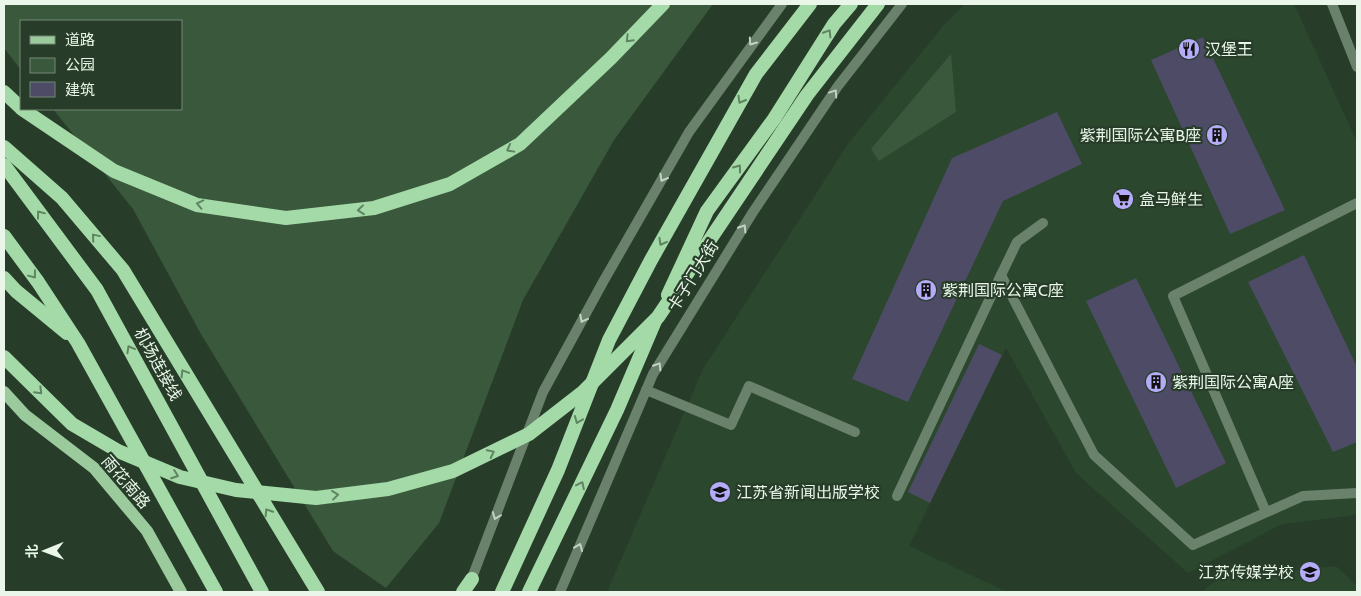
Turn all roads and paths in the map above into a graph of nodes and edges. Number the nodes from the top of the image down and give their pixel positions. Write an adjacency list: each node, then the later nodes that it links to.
1 (663, 4): 11 (highway, one-way to 11, bridge)
2 (782, 4): 27 (street, one-way to 27)
3 (810, 4): 33 (highway, one-way to 33, bridge)
4 (851, 4): 34 (highway, 卡子门大街, one-way to 4, bridge)
5 (878, 4): 20 (highway, one-way to 5, bridge)
6 (902, 4): 21 (street, 卡子门大街, one-way to 6)
7 (1332, 4): 8 (street)
8 (1357, 67)
9 (4, 92): 10 (highway)
10 (20, 106)
11 (25, 110)
12 (4, 147): 31 (highway, one-way to 12)
13 (4, 165): 30 (highway, 机场连接线, one-way to 13)
14 (1357, 203): 26 (street)
15 (1043, 222): 17 (street)
16 (4, 236): 19 (highway, one-way to 19)
17 (1001, 275): 25 (street); 26 (street)
18 (4, 278): 19 (highway)
19 (78, 342): 29 (highway)
20 (4, 357)
21 (646, 390): 23 (street); 35 (street, 卡子门大街, one-way to 21)
22 (4, 392): 28 (main road, 雨花南路)
23 (856, 432)
24 (1357, 493): 26 (street)
25 (897, 496)
26 (1266, 512)
27 (469, 586): 32 (highway)
28 (181, 592)
29 (216, 592)
30 (262, 592)
31 (318, 592)
32 (463, 592)
33 (502, 592)
34 (529, 592)
35 (560, 592)

